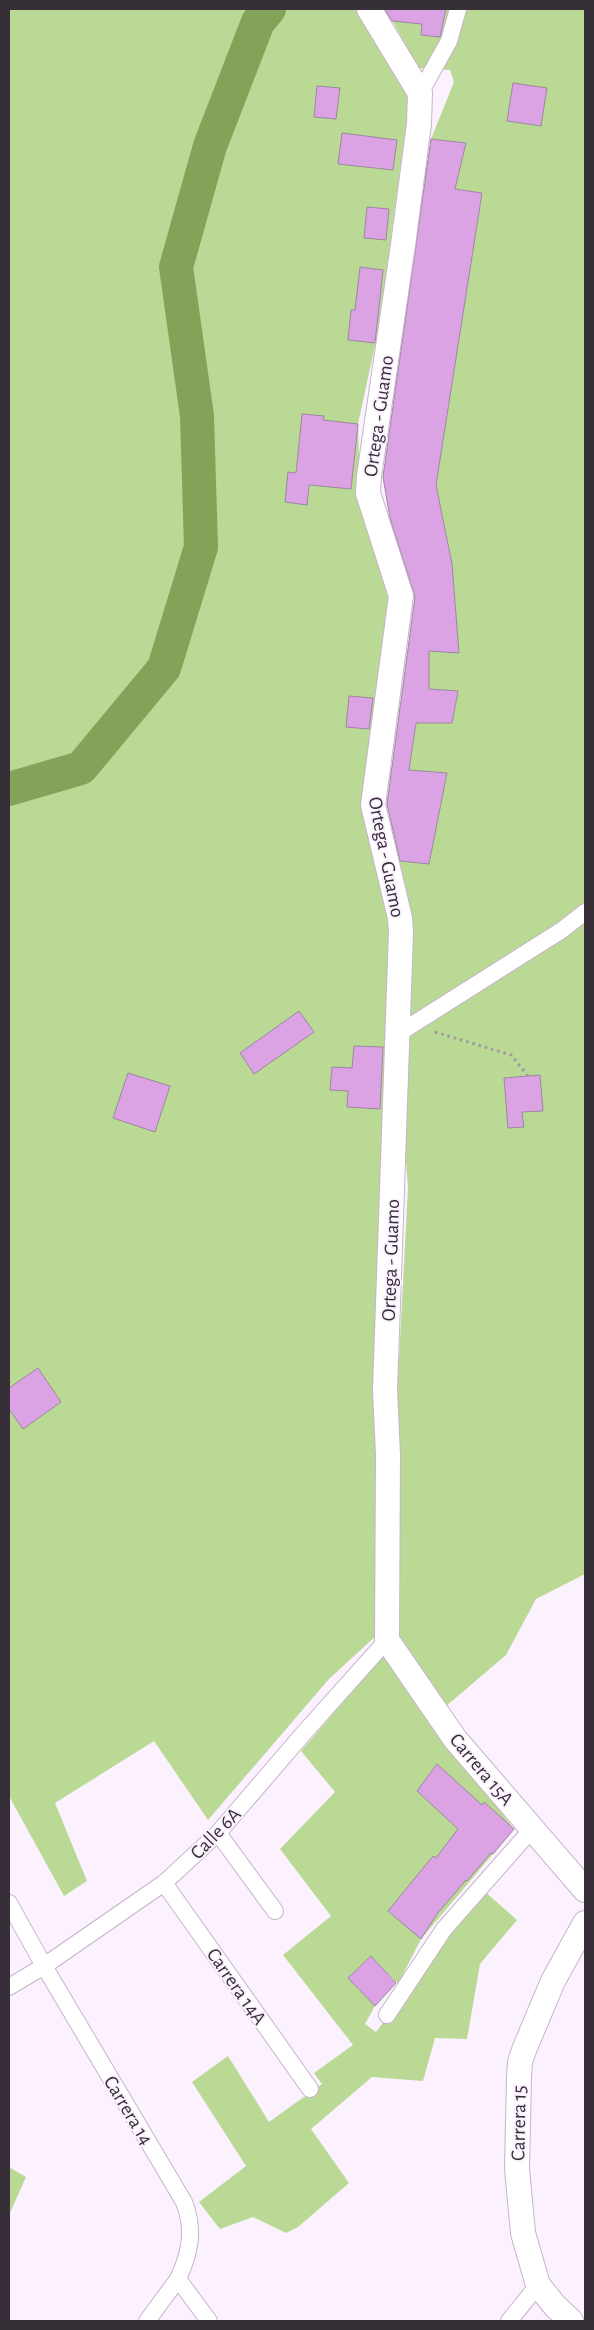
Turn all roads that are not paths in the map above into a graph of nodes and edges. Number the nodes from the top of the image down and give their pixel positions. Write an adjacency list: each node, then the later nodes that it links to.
1 (369, 9): 3 (street)
2 (458, 9): 3 (street)
3 (420, 93): 5 (street, Ortega - Guamo)
4 (585, 912): 5 (street)
5 (404, 1029): 6 (street, Ortega - Guamo)
6 (387, 1640): 7 (street, Carrera 15A); 8 (street, Calle 6A)
7 (532, 1828): 10 (street, Carrera 15A); 16 (street)
8 (218, 1834): 9 (street, Calle 6A); 12 (street)
9 (164, 1883): 14 (street, Calle 6A); 17 (street, Carrera 14A)
10 (585, 1890)
11 (9, 1902): 14 (street, Carrera 14)
12 (275, 1911)
13 (585, 1923): 19 (street, Carrera 15)
14 (44, 1966): 15 (street, Calle 6A); 18 (street, Carrera 14)
15 (9, 1987)
16 (387, 2015)
17 (310, 2089)
18 (178, 2279): 20 (street, Carrera 14); 21 (street)
19 (538, 2285): 22 (street); 23 (street, Carrera 15)
20 (147, 2321)
21 (209, 2321)
22 (509, 2321)
23 (571, 2321)

